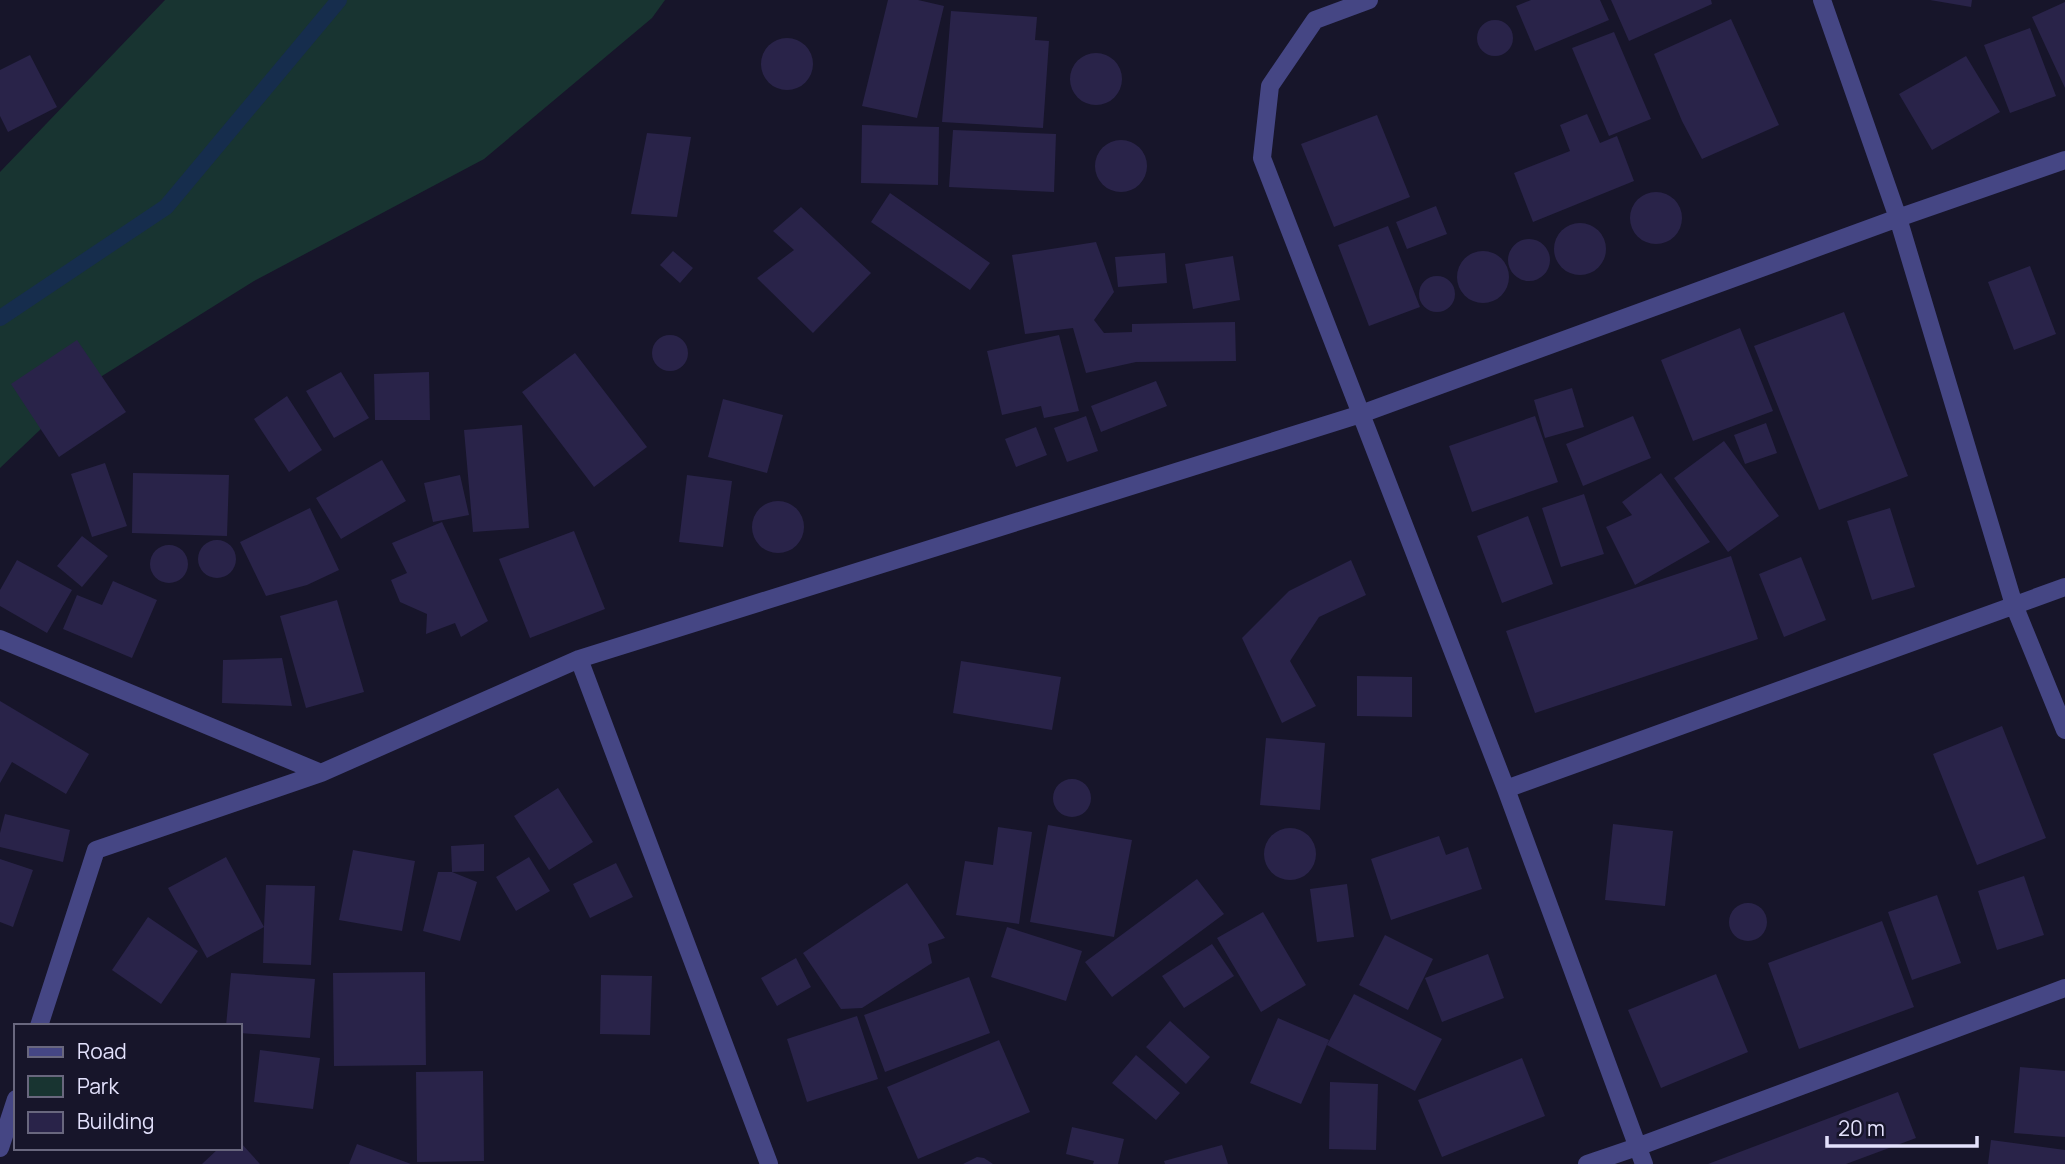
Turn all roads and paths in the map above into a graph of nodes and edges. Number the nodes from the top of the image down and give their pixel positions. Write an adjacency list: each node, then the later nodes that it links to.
1 (1369, 0): 5 (street)
2 (1822, 0): 4 (street)
3 (2065, 160): 4 (street)
4 (1898, 218): 5 (street); 7 (street)
5 (1361, 414): 9 (street); 12 (street)
6 (2065, 587): 7 (street)
7 (2014, 604): 10 (street); 12 (street)
8 (0, 639): 11 (street)
9 (579, 659): 11 (street); 18 (street)
10 (2065, 730)
11 (321, 773): 14 (street)
12 (1506, 789): 17 (street)
13 (2065, 988): 17 (street)
14 (40, 1024)
15 (14, 1105): 16 (street)
16 (0, 1148)
17 (1641, 1156): 19 (street)
18 (769, 1164)
19 (1587, 1164)

